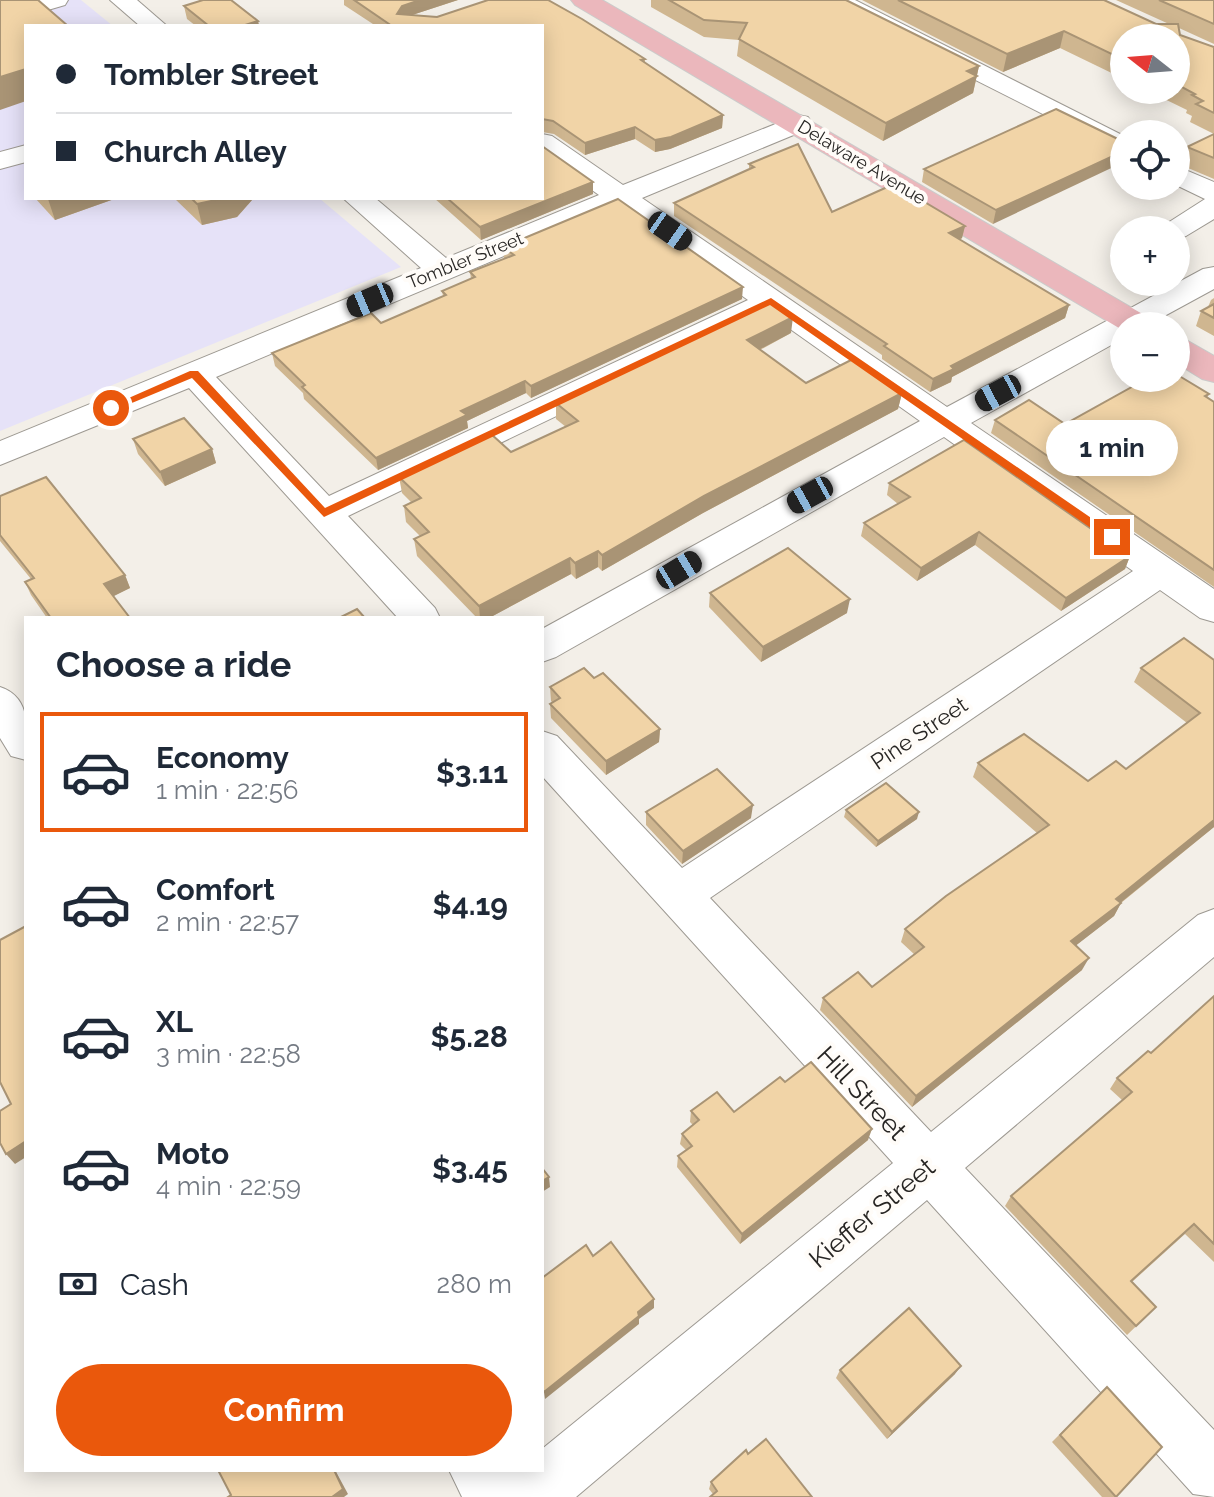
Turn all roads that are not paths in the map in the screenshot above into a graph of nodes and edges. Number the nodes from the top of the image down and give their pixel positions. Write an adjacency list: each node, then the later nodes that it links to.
1 (56, 0): 5 (street)
2 (122, 0): 6 (street)
3 (584, 0): 7 (main road, Delaware Avenue)
4 (836, 0): 8 (street)
5 (0, 17)
6 (152, 24)
7 (798, 123): 14 (street, Tombler Street); 21 (main road, Delaware Avenue)
8 (1110, 140)
9 (544, 143): 14 (street)
10 (24, 154): 11 (street)
11 (0, 161)
12 (1190, 181): 13 (street)
13 (1214, 193)
14 (620, 197): 18 (street, Tombler Street); 20 (street)
15 (359, 200): 18 (street)
16 (1214, 206): 17 (street)
17 (1190, 221)
18 (442, 270): 26 (street, Tombler Street)
19 (1214, 276): 22 (street)
20 (771, 301): 27 (street); 29 (street)
21 (1115, 312)
22 (1155, 312)
23 (1110, 337): 27 (street)
24 (1190, 356): 25 (main road)
25 (1214, 371)
26 (194, 373): 28 (street, Tombler Street); 29 (street)
27 (945, 421): 30 (street); 33 (street)
28 (0, 454)
29 (324, 513): 32 (street)
30 (1160, 571): 31 (street); 37 (street, Pine Street)
31 (1214, 608)
32 (419, 616)
33 (544, 646)
34 (0, 703): 35 (street)
35 (24, 741)
36 (544, 750): 37 (street, Hill Street)
37 (678, 895): 39 (street, Hill Street)
38 (1214, 929): 39 (street, Kieffer Street)
39 (929, 1166): 41 (street, Hill Street); 43 (street, Kieffer Street)
40 (480, 1472): 42 (street)
41 (1214, 1473)
42 (496, 1497)
43 (530, 1497)

